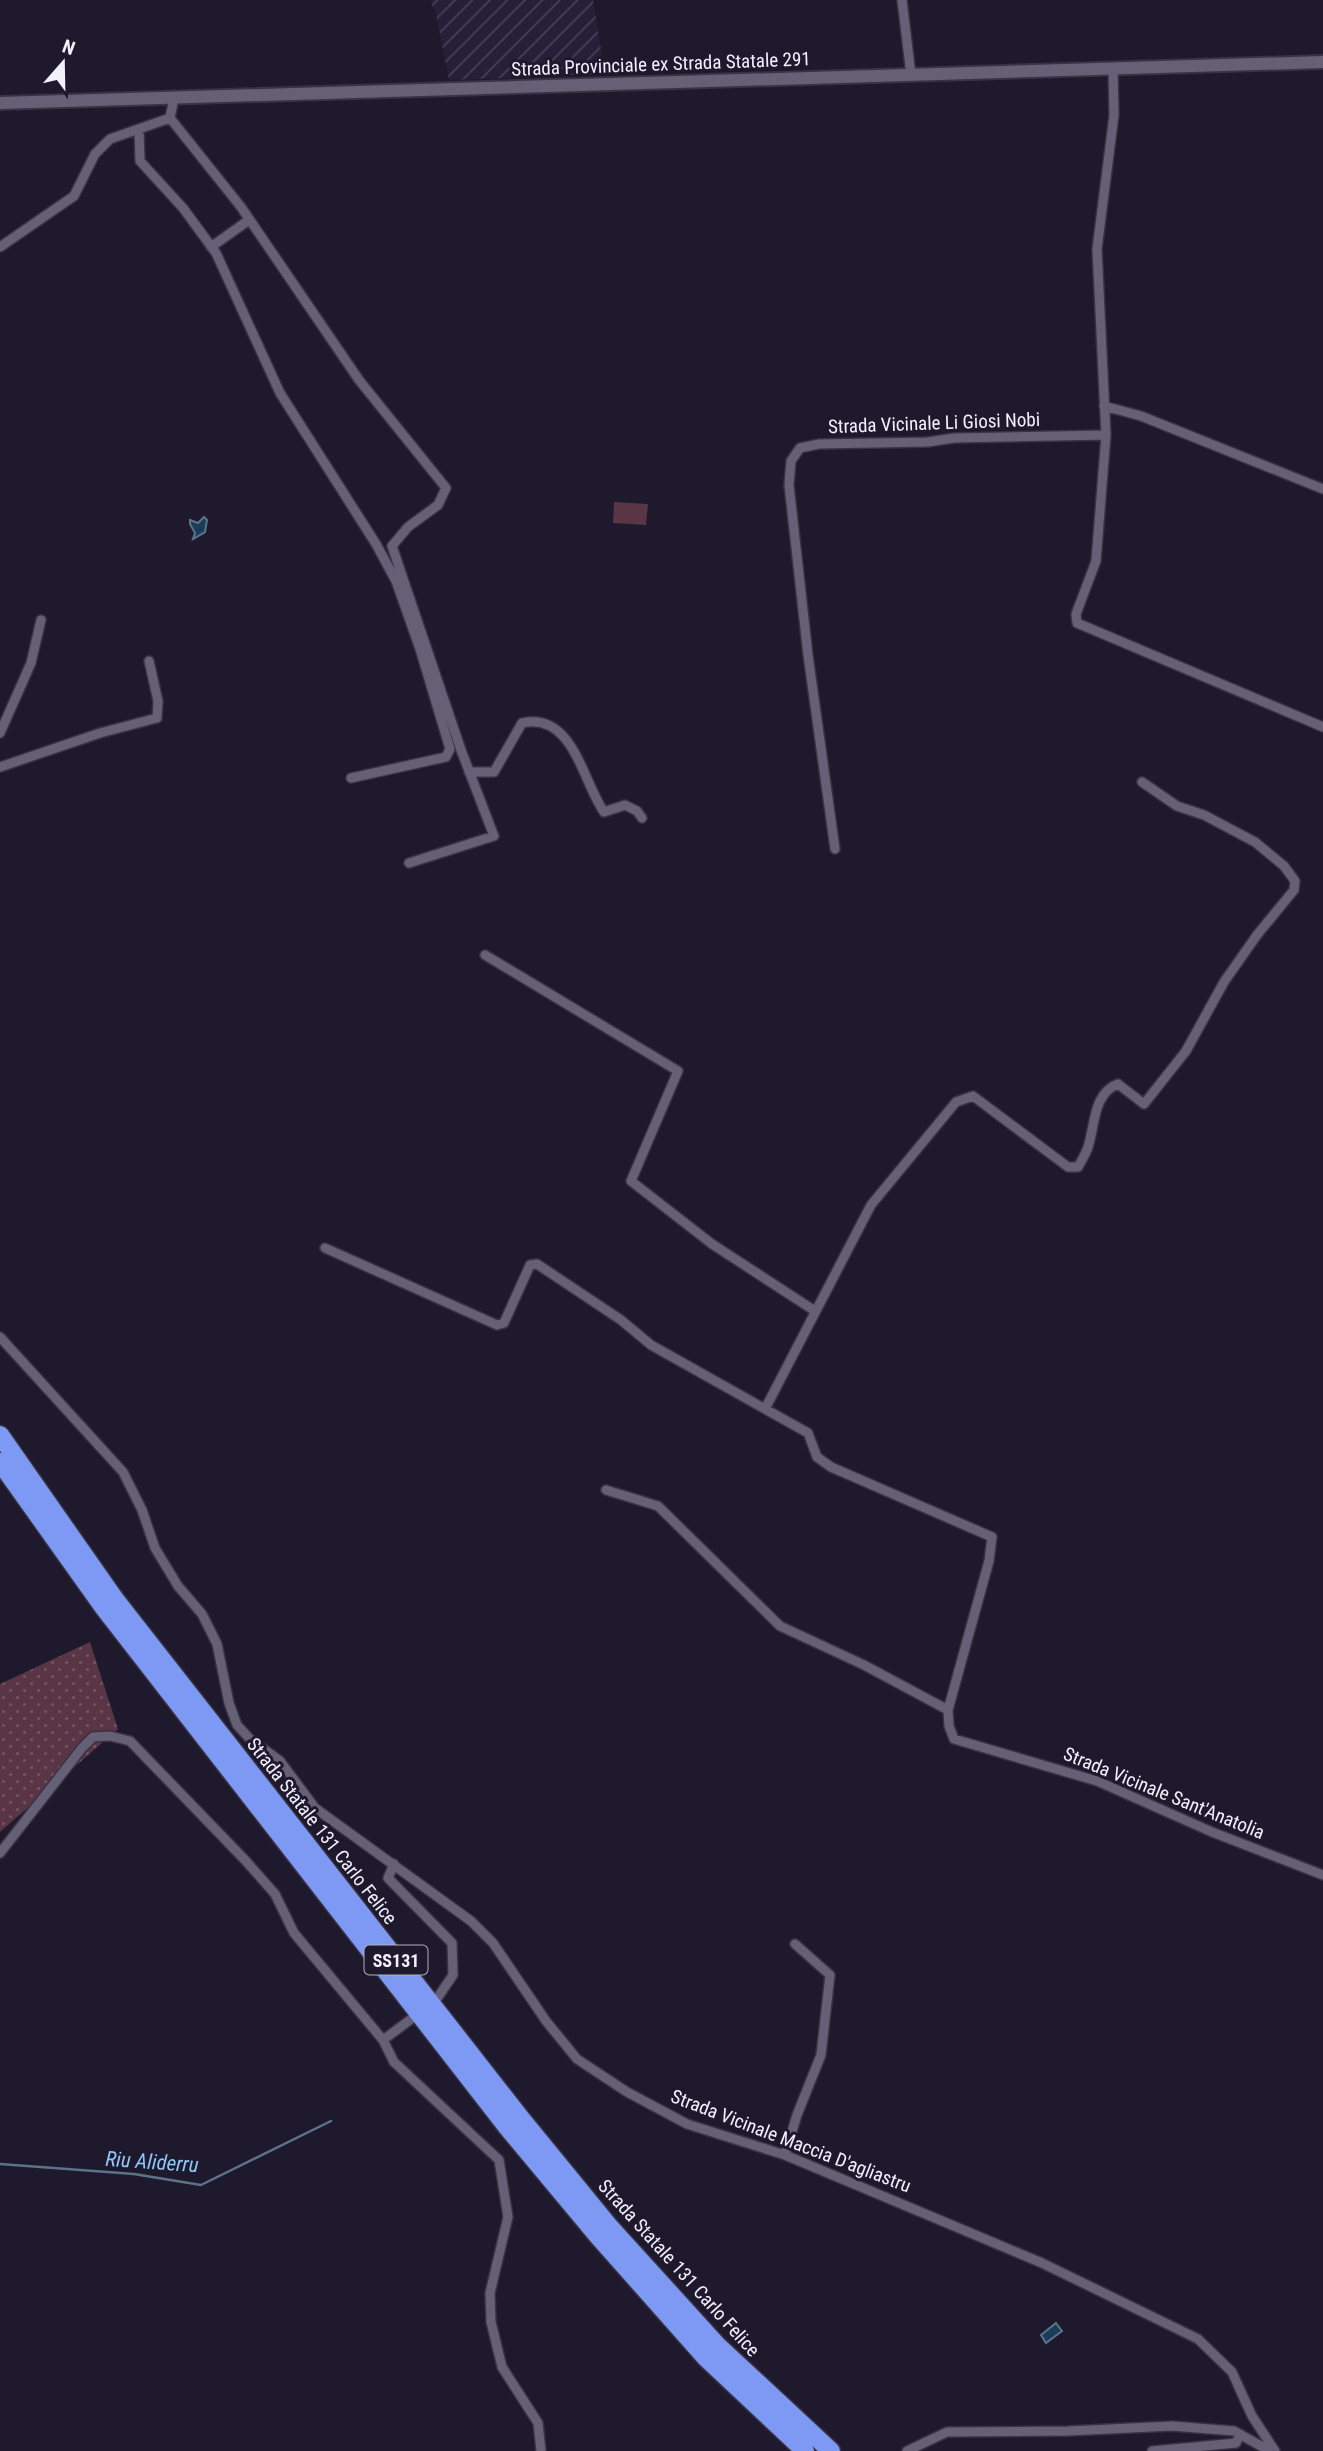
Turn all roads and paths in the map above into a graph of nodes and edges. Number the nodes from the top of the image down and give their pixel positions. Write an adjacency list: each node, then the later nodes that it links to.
1 (902, 0): 4 (street)
2 (1323, 62): 3 (street, Strada Provinciale ex Strada Statale 291)
3 (1113, 68): 4 (street, Strada Provinciale ex Strada Statale 291); 12 (street)
4 (911, 75): 5 (street, Strada Provinciale ex Strada Statale 291)
5 (174, 98): 6 (street, Strada Provinciale ex Strada Statale 291); 7 (street)
6 (0, 103)
7 (170, 118): 8 (street); 9 (street)
8 (139, 129): 10 (street); 11 (street)
9 (250, 219): 11 (street); 20 (street)
10 (0, 247)
11 (211, 247): 21 (street)
12 (1104, 406): 13 (street); 14 (street)
13 (1106, 435): 17 (street); 24 (street, Strada Vicinale Li Giosi Nobi)
14 (1323, 489)
15 (41, 620): 18 (street)
16 (149, 661): 19 (street)
17 (1323, 727)
18 (0, 733)
19 (0, 767)
20 (469, 772): 23 (street); 25 (street)
21 (351, 778)
22 (1142, 782): 28 (street)
23 (642, 818)
24 (835, 849)
25 (409, 863)
26 (485, 955): 28 (street)
27 (325, 1248): 30 (street)
28 (815, 1311): 30 (street)
29 (0, 1337): 36 (street, Strada Vicinale Maccia D'agliastru)
30 (765, 1409): 34 (street)
31 (0, 1435): 46 (highway, Strada Statale 131 Carlo Felice / SS131)
32 (0, 1462): 45 (highway, Strada Statale 131 Carlo Felice / SS131)
33 (606, 1490): 34 (street)
34 (948, 1710): 37 (street, Strada Vicinale Sant'Anatolia)
35 (0, 1853): 41 (street)
36 (394, 1864): 39 (street); 42 (street, Strada Vicinale Maccia D'agliastru)
37 (1323, 1875)
38 (795, 1944): 42 (street)
39 (436, 2000)
40 (414, 2017): 41 (street)
41 (383, 2040): 44 (street)
42 (785, 2155): 50 (street, Strada Vicinale Maccia D'agliastru)
43 (1240, 2434): 47 (street); 48 (street); 49 (street)
44 (541, 2451)
45 (805, 2451)
46 (831, 2451)
47 (907, 2451)
48 (1152, 2451)
49 (1270, 2451)
50 (1275, 2451)

